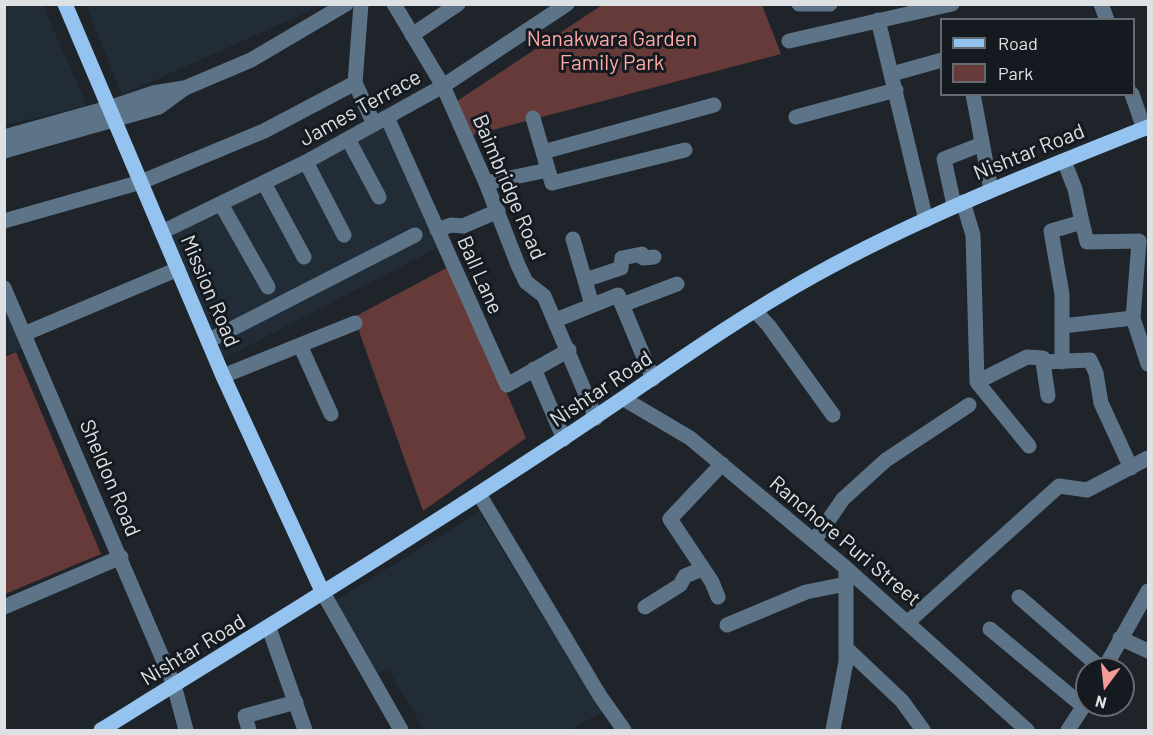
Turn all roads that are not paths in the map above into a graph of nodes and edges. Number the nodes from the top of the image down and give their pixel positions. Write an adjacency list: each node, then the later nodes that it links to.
1 (65, 4): 22 (main road, Mission Road)
2 (346, 4): 22 (street)
3 (361, 4): 16 (street, Ball Lane)
4 (394, 4): 12 (street, Baimbridge Road)
5 (458, 4): 12 (street)
6 (567, 4): 17 (street, James Terrace)
7 (799, 4): 8 (street)
8 (830, 4)
9 (952, 4): 10 (street)
10 (896, 10): 11 (street)
11 (878, 20): 13 (street); 15 (street)
12 (412, 35): 17 (street, Baimbridge Road)
13 (789, 41)
14 (940, 61): 15 (street)
15 (892, 74): 18 (street)
16 (355, 83): 25 (street, Ball Lane); 36 (street)
17 (443, 86): 25 (street, James Terrace); 38 (street, Baimbridge Road)
18 (896, 90): 23 (street); 44 (street)
19 (973, 96): 29 (street)
20 (1133, 96): 26 (street)
21 (714, 105): 32 (street)
22 (111, 115): 27 (street); 31 (street); 36 (main road, Mission Road)
23 (796, 117)
24 (533, 118): 32 (street)
25 (381, 121): 28 (street, James Terrace); 47 (street, Ball Lane)
26 (1146, 128): 34 (main road, Nishtar Road)
27 (4, 137)
28 (348, 139): 33 (street, James Terrace); 40 (street)
29 (982, 144): 39 (street); 41 (street)
30 (685, 150): 35 (street)
31 (4, 151)
32 (543, 152): 35 (street)
33 (306, 162): 37 (street, James Terrace); 49 (street)
34 (1064, 162): 39 (main road, Nishtar Road); 46 (street)
35 (548, 170): 38 (street)
36 (141, 182): 45 (street); 48 (main road, Mission Road)
37 (264, 183): 42 (street, James Terrace); 52 (street)
38 (486, 183): 43 (street, Baimbridge Road)
39 (991, 190): 41 (main road, Nishtar Road)
40 (379, 197)
41 (958, 203): 44 (main road, Nishtar Road); 77 (street)
42 (221, 204): 48 (street, James Terrace); 58 (street)
43 (498, 211): 47 (street); 64 (street, Baimbridge Road)
44 (926, 220): 62 (main road, Nishtar Road)
45 (4, 221)
46 (1082, 222): 54 (street); 66 (street)
47 (437, 230): 74 (street, Ball Lane)
48 (162, 232): 55 (main road, Mission Road)
49 (344, 235)
50 (414, 235): 68 (street)
51 (573, 239): 56 (street)
52 (304, 257)
53 (654, 257): 56 (street)
54 (1143, 264): 63 (street)
55 (178, 269): 67 (street); 68 (main road, Mission Road)
56 (585, 280): 60 (street)
57 (677, 284): 61 (street)
58 (268, 287)
59 (4, 288): 67 (street, Sheldon Road)
60 (592, 305): 61 (street); 64 (street)
61 (622, 305): 76 (street)
62 (755, 311): 76 (main road, Nishtar Road); 82 (street)
63 (1133, 318): 66 (street); 73 (street)
64 (556, 320): 70 (street, Baimbridge Road)
65 (356, 323): 69 (street)
66 (1062, 326): 72 (street)
67 (24, 334): 91 (street, Sheldon Road)
68 (208, 341): 75 (main road, Mission Road)
69 (300, 345): 75 (street); 81 (street)
70 (569, 350): 74 (street, Ball Lane); 83 (street, Baimbridge Road)
71 (1043, 362): 72 (street); 77 (street); 78 (street)
72 (1062, 362): 88 (street)
73 (1149, 364)
74 (534, 369): 84 (street)
75 (224, 376): 95 (main road, Mission Road)
76 (653, 379): 79 (main road, Nishtar Road)
77 (977, 382): 85 (street)
78 (1048, 396)
79 (624, 399): 83 (main road, Nishtar Road); 87 (street, Ranchore Puri Street)
80 (969, 405): 90 (street)
81 (331, 414)
82 (833, 415)
83 (596, 418): 84 (main road, Nishtar Road)
84 (564, 439): 89 (main road, Nishtar Road)
85 (1029, 446)
86 (1149, 458): 88 (street)
87 (722, 464): 90 (street, Ranchore Puri Street); 92 (street)
88 (1131, 468): 101 (street)
89 (479, 494): 95 (main road, Nishtar Road); 119 (street)
90 (814, 541): 93 (street, Ranchore Puri Street)
91 (121, 557): 99 (street); 110 (street, Sheldon Road)
92 (702, 568): 97 (street); 100 (street)
93 (846, 568): 94 (street); 101 (street, Ranchore Puri Street)
94 (846, 584): 102 (street); 106 (street)
95 (322, 591): 103 (main road, Nishtar Road); 118 (street)
96 (1149, 591): 105 (street)
97 (718, 597)
98 (1019, 597): 108 (street)
99 (4, 607)
100 (645, 607)
101 (908, 622): 122 (street, Ranchore Puri Street)
102 (727, 625)
103 (269, 628): 110 (main road, Nishtar Road); 112 (street)
104 (990, 629): 111 (street)
105 (1120, 638): 107 (street); 109 (street)
106 (846, 648): 120 (street); 121 (street)
107 (1149, 651)
108 (1089, 657)
109 (1110, 657)
110 (174, 685): 114 (main road, Nishtar Road); 115 (street, Sheldon Road)
111 (1075, 696)
112 (296, 702): 116 (street); 117 (street)
113 (1076, 717): 123 (street)
114 (101, 730)
115 (186, 730)
116 (249, 730)
117 (305, 730)
118 (401, 730)
119 (624, 730)
120 (833, 730)
121 (923, 730)
122 (1027, 730)
123 (1068, 730)

